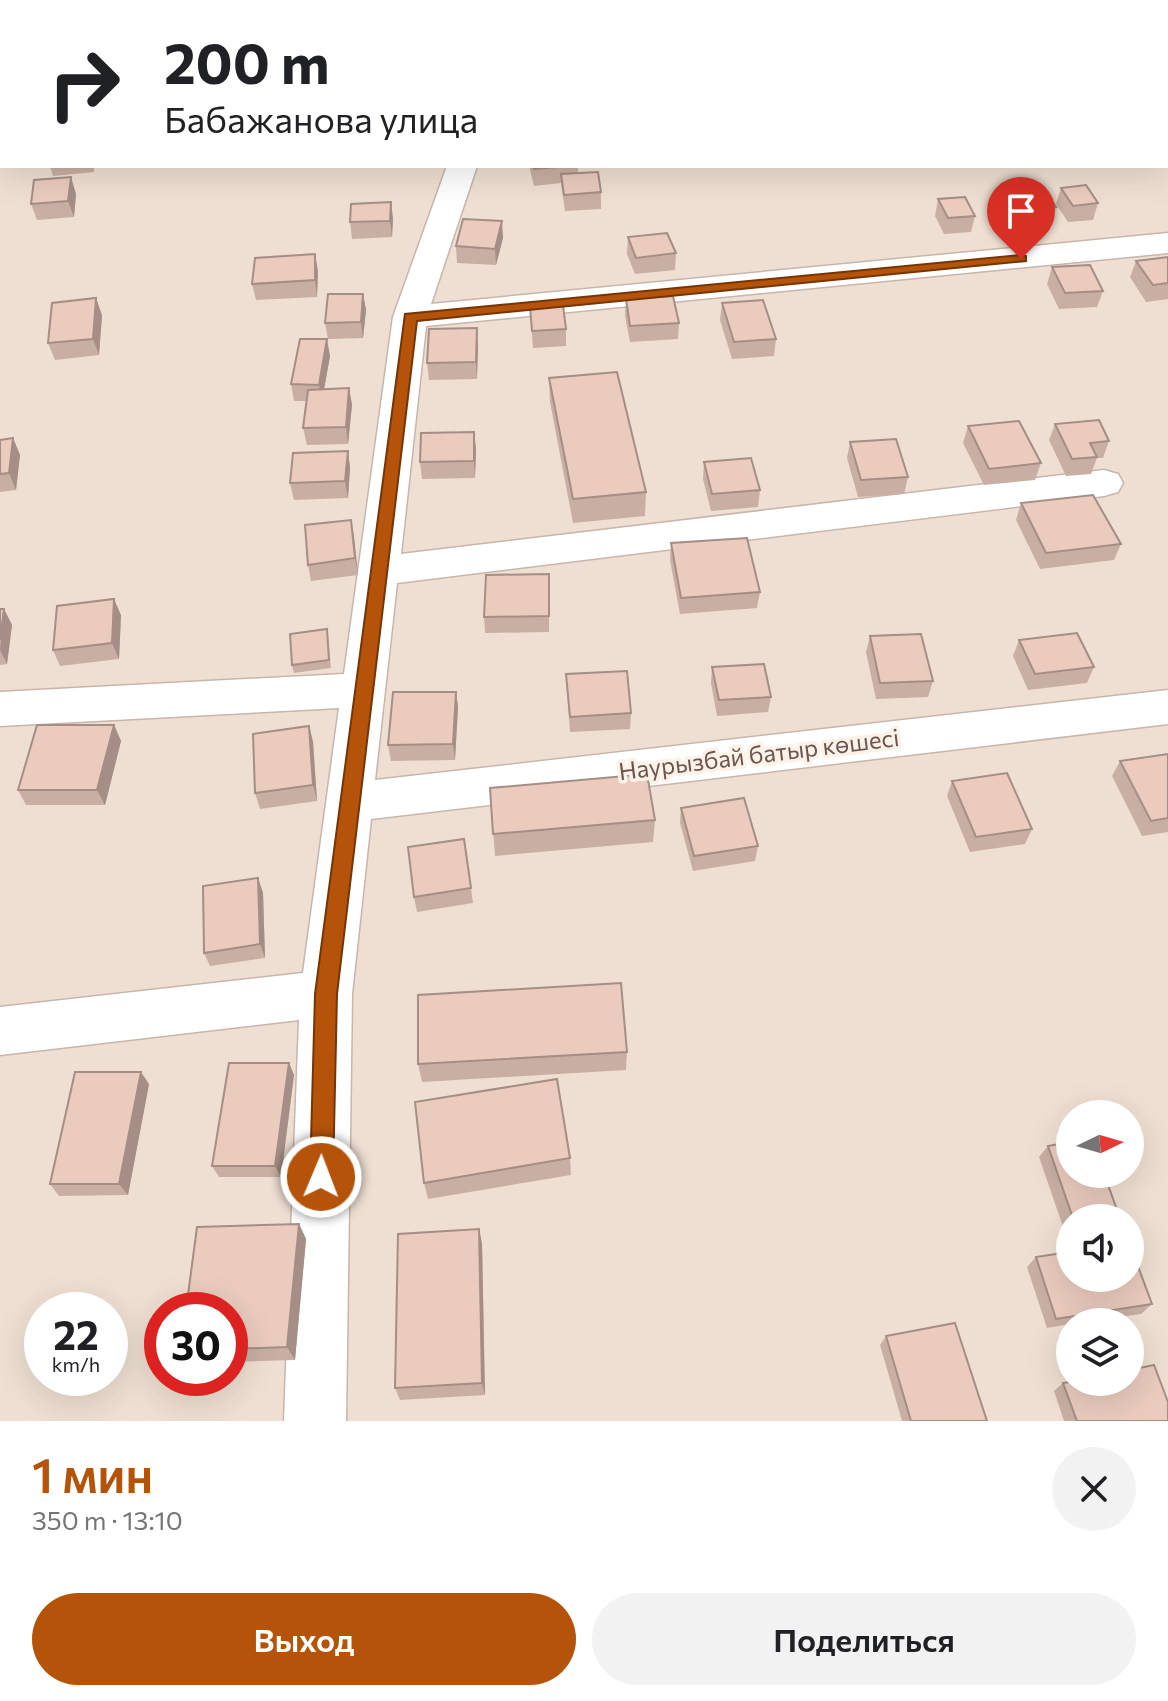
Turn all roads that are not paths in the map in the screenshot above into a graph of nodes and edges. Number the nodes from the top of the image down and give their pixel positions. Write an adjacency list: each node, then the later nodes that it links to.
1 (461, 168): 3 (street)
2 (1168, 243): 3 (street)
3 (410, 317): 5 (street)
4 (1104, 483): 5 (street)
5 (378, 571): 6 (street)
6 (363, 690): 8 (street); 9 (street)
7 (1168, 707): 9 (street, Наурызбай батыр көшесі)
8 (0, 709)
9 (349, 802): 10 (street)
10 (326, 994): 11 (street); 12 (street)
11 (0, 1031)
12 (315, 1421)

